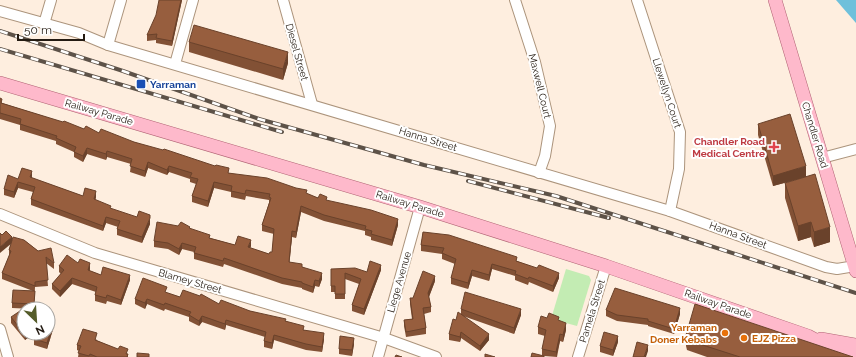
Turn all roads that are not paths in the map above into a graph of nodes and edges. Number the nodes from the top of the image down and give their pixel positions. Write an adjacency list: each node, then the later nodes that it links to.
1 (51, 0): 9 (street)
2 (121, 0): 10 (street)
3 (193, 0): 11 (street)
4 (283, 0): 13 (street, Diesel Street)
5 (515, 0): 16 (street, Maxwell Court)
6 (637, 0): 18 (street, Llewellyn Court)
7 (775, 0): 15 (main road, Chandler Road)
8 (0, 11): 9 (street, Hanna Street)
9 (44, 24): 10 (street, Hanna Street)
10 (108, 45): 11 (street, Hanna Street)
11 (175, 64): 13 (street, Hanna Street)
12 (0, 83): 17 (main road, Railway Parade)
13 (312, 104): 16 (street, Hanna Street)
14 (856, 149): 15 (street)
15 (822, 158): 20 (main road, Chandler Road)
16 (539, 173): 18 (street, Hanna Street)
17 (420, 207): 22 (main road, Railway Parade); 25 (street, Liege Avenue)
18 (670, 211): 23 (street, Hanna Street)
19 (0, 214): 25 (street, Blamey Street)
20 (843, 228): 21 (main road); 23 (main road, Chandler Road)
21 (856, 240)
22 (606, 266): 26 (main road, Railway Parade); 31 (street, Pamela Street)
23 (856, 267)
24 (0, 329): 28 (street)
25 (384, 338): 29 (street, Liege Avenue); 30 (street, Blamey Street)
26 (816, 339): 27 (main road, Railway Parade); 32 (main road, Railway Parade)
27 (856, 345)
28 (8, 357)
29 (378, 357)
30 (436, 357)
31 (578, 357)
32 (854, 357)

